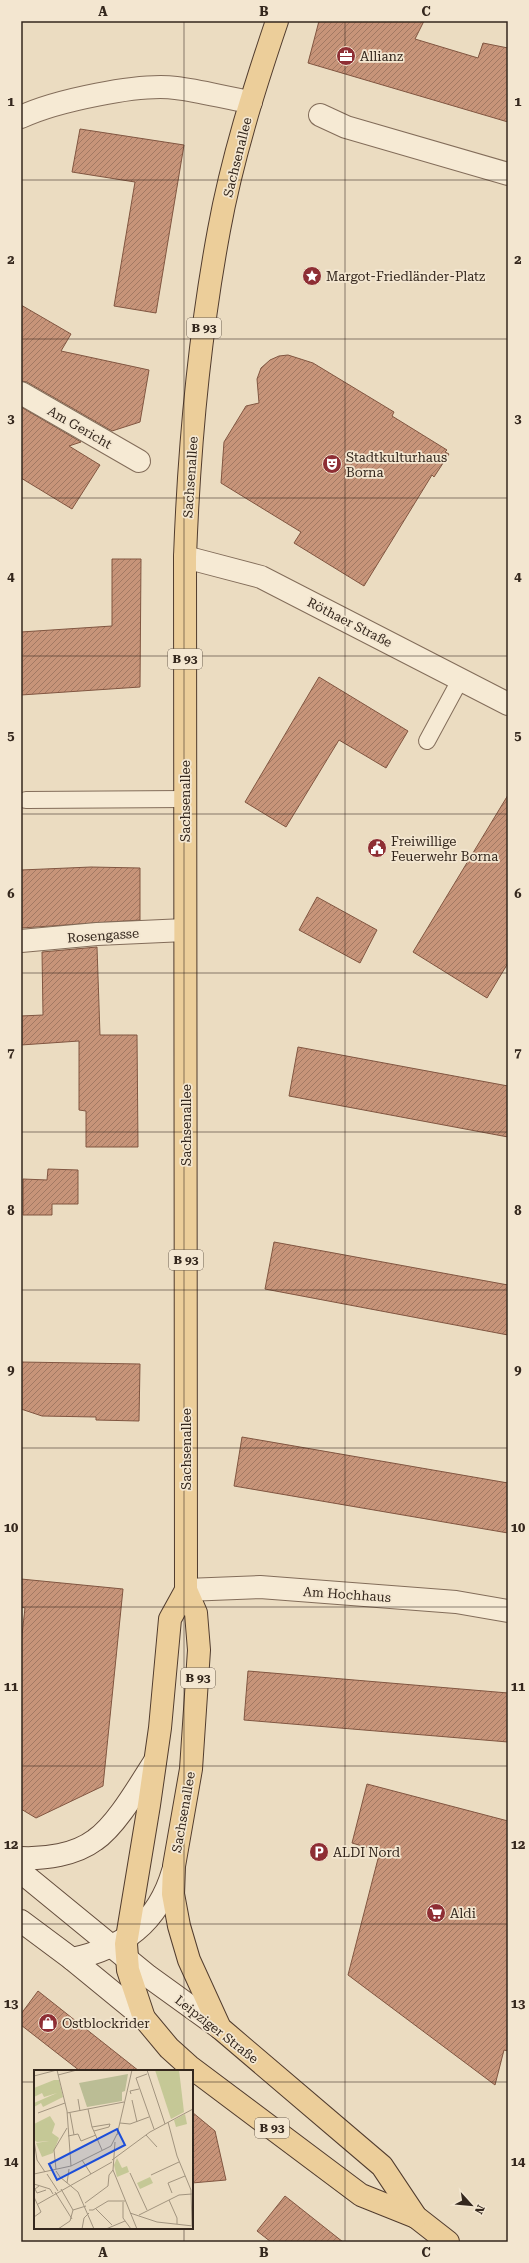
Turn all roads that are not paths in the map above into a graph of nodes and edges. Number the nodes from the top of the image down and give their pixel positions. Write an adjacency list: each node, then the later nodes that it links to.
1 (277, 21): 2 (main road, Sachsenallee / B 93)
2 (251, 102): 4 (street); 8 (main road, Sachsenallee / B 93)
3 (320, 115): 5 (street)
4 (21, 117)
5 (508, 174)
6 (21, 393): 7 (street, Am Gericht)
7 (139, 461)
8 (185, 557): 9 (street, Röthaer Straße); 12 (main road, Sachsenallee / B 93)
9 (460, 680): 10 (street, Röthaer Straße); 11 (lane)
10 (508, 704)
11 (427, 741)
12 (186, 799): 13 (lane); 14 (main road, Sachsenallee / B 93)
13 (26, 800)
14 (185, 930): 15 (street, Rosengasse); 16 (main road, Sachsenallee / B 93)
15 (21, 941)
16 (186, 1590): 17 (street, Am Hochhaus); 18 (main road, Sachsenallee / B 93); 20 (main road, Sachsenallee / B 93)
17 (508, 1611)
18 (155, 1761): 19 (street); 23 (main road, Sachsenallee / B 93)
19 (21, 1858)
20 (174, 1866): 23 (street, B 93); 26 (main road, Sachsenallee / B 93)
21 (21, 1872): 23 (street, Leipziger Straße)
22 (21, 1921): 24 (street, Leipziger Straße)
23 (122, 1948): 24 (street, B 93); 25 (main road, Sachsenallee / B 93); 26 (street, Leipziger Straße)
24 (72, 1959): 25 (street, Leipziger Straße)
25 (144, 2018): 27 (main road, Leipziger Straße / B 93)
26 (220, 2028): 27 (main road, Leipziger Straße / B 93)
27 (416, 2217): 28 (main road, Leipziger Straße / B 93)
28 (448, 2242)

